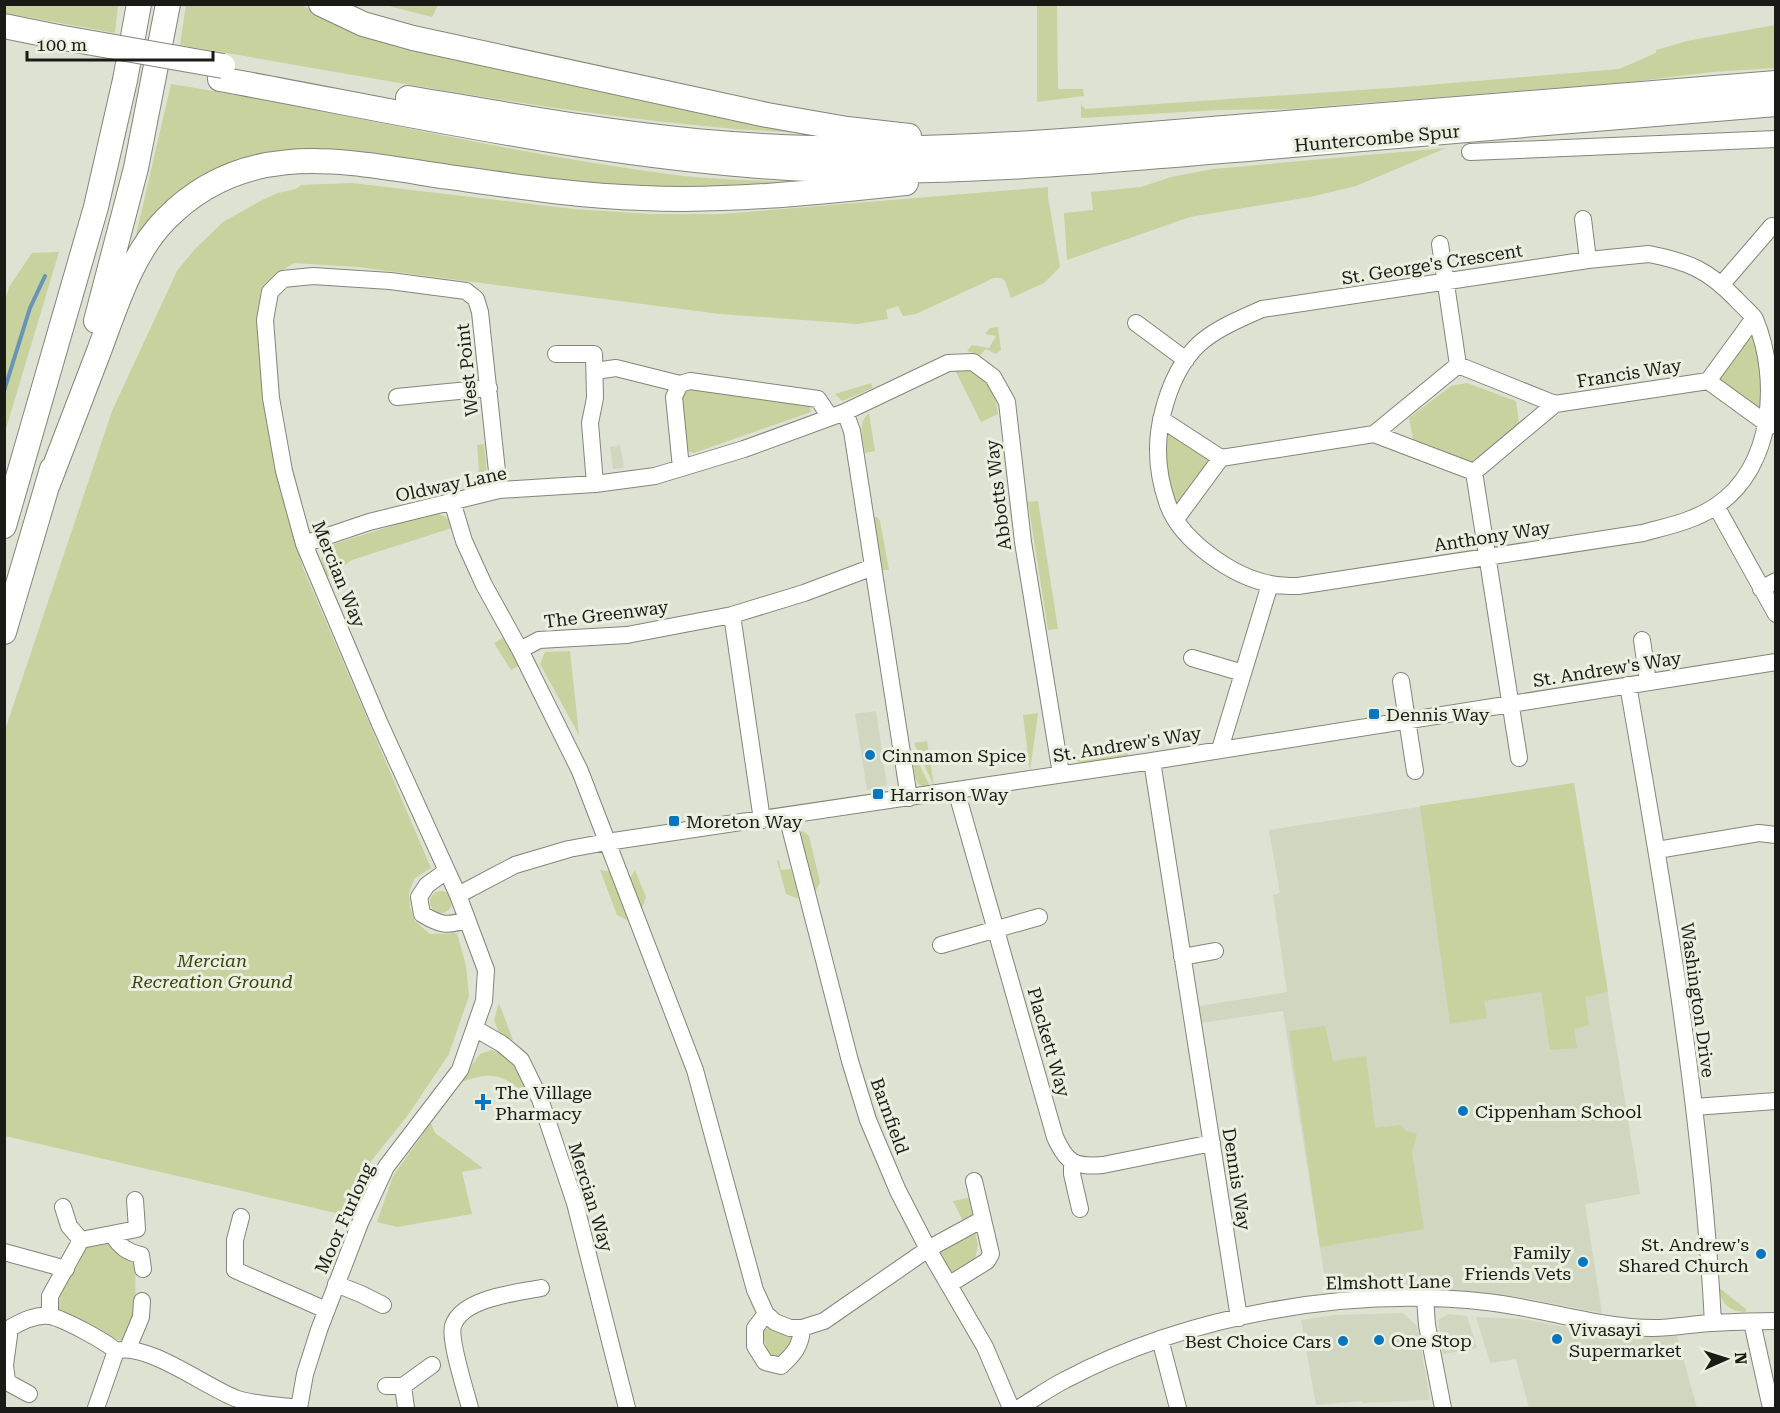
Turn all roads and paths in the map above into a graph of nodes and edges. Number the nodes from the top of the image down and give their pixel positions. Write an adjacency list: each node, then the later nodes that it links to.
1 (139, 4): 45 (highway)
2 (168, 4): 39 (highway)
3 (321, 4): 11 (highway)
4 (4, 26): 6 (highway)
5 (4, 39): 6 (highway)
6 (57, 42): 7 (highway)
7 (221, 73): 11 (highway); 13 (highway)
8 (1776, 83): 11 (highway, Huntercombe Spur)
9 (1776, 104): 13 (highway, Huntercombe Spur)
10 (1776, 139): 12 (street)
11 (1000, 146)
12 (1470, 152)
13 (979, 168): 39 (highway)
14 (1583, 219): 17 (street)
15 (1772, 226): 20 (street)
16 (1440, 244): 19 (street)
17 (1588, 260): 19 (street, St. George's Crescent); 20 (street, St. George's Crescent)
18 (283, 279): 29 (street, West Point); 46 (street, Mercian Way)
19 (1445, 281): 24 (street, St. George's Crescent); 25 (street)
20 (1722, 284): 21 (street, St. George's Crescent)
21 (1754, 318): 27 (street); 34 (street, St. George's Crescent)
22 (1136, 322): 24 (street)
23 (556, 354): 40 (street)
24 (1186, 360): 33 (street, St. George's Crescent)
25 (1458, 365): 31 (street); 35 (street)
26 (602, 370): 28 (street)
27 (1708, 381): 31 (street, Francis Way); 34 (street)
28 (680, 384): 32 (street); 37 (street)
29 (489, 388): 30 (street); 41 (street, West Point)
30 (397, 397)
31 (1556, 404): 38 (street)
32 (838, 414): 37 (street, Oldway Lane); 48 (street); 68 (street, Abbotts Way)
33 (1161, 419): 36 (street); 44 (street, St. George's Crescent)
34 (1770, 426): 43 (street, St. George's Crescent)
35 (1374, 434): 36 (street); 38 (street)
36 (1221, 458): 44 (street)
37 (681, 468): 40 (street, Oldway Lane)
38 (1474, 472): 47 (street)
39 (48, 484): 53 (highway)
40 (595, 484): 41 (street, Oldway Lane)
41 (499, 490): 42 (street, Oldway Lane)
42 (452, 501): 46 (street, Oldway Lane); 55 (street)
43 (1716, 506): 47 (street, Anthony Way); 50 (street)
44 (1176, 519): 49 (street, St. George's Crescent)
45 (4, 526)
46 (304, 544): 76 (street, Mercian Way)
47 (1486, 556): 49 (street, Anthony Way); 62 (street)
48 (873, 567): 52 (street, The Greenway); 70 (street)
49 (1270, 584): 58 (street)
50 (1768, 585): 51 (street)
51 (1776, 614)
52 (732, 615): 55 (street, The Greenway); 72 (street)
53 (4, 632)
54 (1642, 640): 60 (street)
55 (520, 650): 74 (street)
56 (1192, 658): 58 (street)
57 (1776, 662): 60 (street, St. Andrew's Way)
58 (1243, 673): 64 (street)
59 (1401, 681): 63 (street)
60 (1648, 682): 61 (street, St. Andrew's Way)
61 (1628, 685): 62 (street, St. Andrew's Way); 75 (street, Washington Drive)
62 (1509, 704): 63 (street, St. Andrew's Way); 65 (street)
63 (1406, 720): 64 (street, St. Andrew's Way); 67 (street)
64 (1220, 750): 66 (street, St. Andrew's Way)
65 (1519, 758)
66 (1152, 761): 68 (street, St. Andrew's Way); 83 (street, Dennis Way)
67 (1415, 771)
68 (1061, 774): 69 (street, St. Andrew's Way)
69 (956, 790): 70 (street, St. Andrew's Way); 80 (street, Plackett Way)
70 (909, 798): 71 (street, St. Andrew's Way)
71 (787, 816): 72 (street, St. Andrew's Way); 97 (street, Barnfield)
72 (762, 820): 74 (street, St. Andrew's Way)
73 (1776, 835): 75 (street)
74 (607, 842): 77 (street, St. Andrew's Way); 108 (street)
75 (1657, 850): 86 (street, Washington Drive)
76 (446, 872): 77 (street, Mercian Way); 79 (street)
77 (458, 895): 79 (street, Mercian Way)
78 (1039, 917): 80 (street)
79 (467, 919): 84 (street, Mercian Way)
80 (997, 929): 81 (street); 88 (street, Plackett Way)
81 (941, 945)
82 (1215, 951): 83 (street)
83 (1182, 957): 87 (street, Dennis Way)
84 (476, 1029): 101 (street, Moor Furlong); 125 (street, Mercian Way)
85 (1776, 1101): 86 (street)
86 (1694, 1107): 113 (street, Washington Drive)
87 (1212, 1143): 88 (street); 110 (street, Dennis Way)
88 (1072, 1164): 92 (street)
89 (974, 1181): 94 (street)
90 (135, 1200): 95 (street)
91 (63, 1207): 96 (street)
92 (1080, 1209)
93 (241, 1217): 107 (street)
94 (983, 1219): 97 (street); 102 (street)
95 (113, 1235): 96 (street); 100 (street)
96 (81, 1240): 99 (street)
97 (928, 1249): 102 (street, Barnfield); 114 (street)
98 (4, 1252): 99 (street)
99 (66, 1269): 109 (street)
100 (142, 1269)
101 (336, 1284): 106 (street); 107 (street, Moor Furlong)
102 (950, 1284): 126 (street, Barnfield)
103 (530, 1285): 124 (street)
104 (1425, 1298): 110 (street, Elmshott Lane); 113 (street, Elmshott Lane); 129 (street)
105 (142, 1301): 116 (street)
106 (382, 1305)
107 (326, 1310): 122 (street, Moor Furlong)
108 (766, 1314): 114 (street); 114 (street)
109 (50, 1316): 116 (street); 117 (street)
110 (1239, 1318): 115 (street, Elmshott Lane)
111 (1776, 1321): 112 (street, Elmshott Lane)
112 (1752, 1322): 113 (street, Elmshott Lane); 130 (street)
113 (1713, 1323)
114 (802, 1328)
115 (1160, 1339): 127 (street, Elmshott Lane); 128 (street)
116 (122, 1349): 120 (street); 121 (street)
117 (5, 1365): 119 (street)
118 (432, 1365): 123 (street)
119 (29, 1394)
120 (269, 1406): 122 (street)
121 (96, 1408)
122 (299, 1408)
123 (406, 1408)
124 (470, 1408)
125 (627, 1408)
126 (1011, 1408)
127 (1019, 1408)
128 (1178, 1408)
129 (1443, 1408)
130 (1771, 1408)

